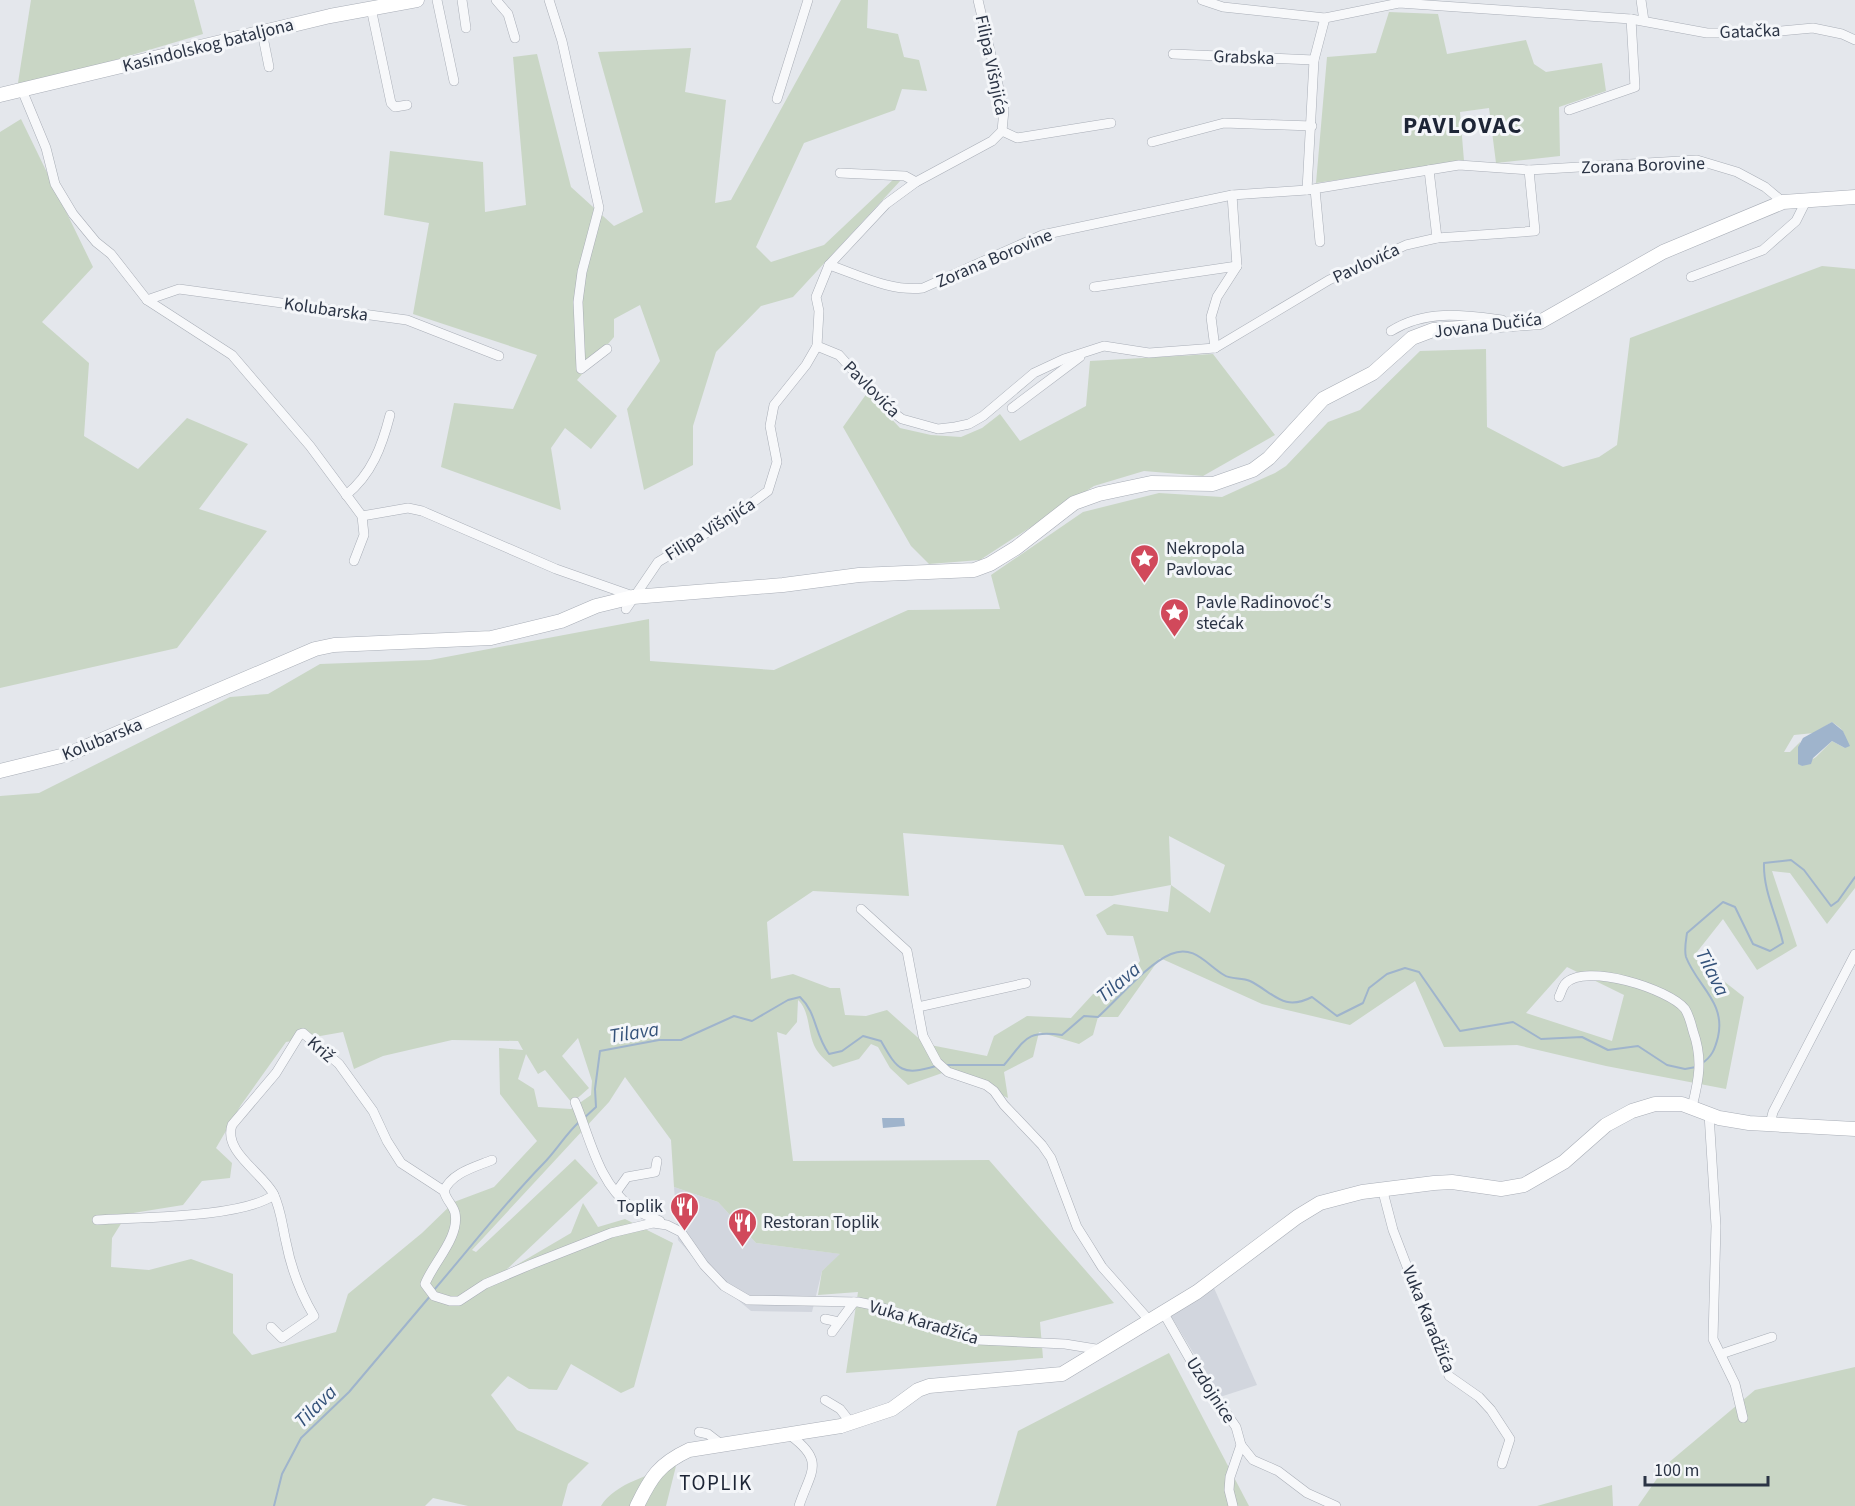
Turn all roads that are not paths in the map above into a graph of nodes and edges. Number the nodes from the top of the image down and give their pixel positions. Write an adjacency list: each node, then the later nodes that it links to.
1 (417, 0): 11 (main road, Kasindolskog bataljona)
2 (437, 0): 22 (street)
3 (462, 0): 15 (street)
4 (496, 0): 17 (street)
5 (549, 0): 52 (street)
6 (808, 0): 25 (street)
7 (978, 0): 30 (street, Filipa Višnjića)
8 (1202, 0): 12 (street)
9 (1641, 0): 14 (street)
10 (1398, 2): 12 (street); 13 (street, Gatačka)
11 (371, 8): 16 (main road, Kasindolskog bataljona); 26 (street)
12 (1325, 18): 20 (street)
13 (1631, 19): 14 (street, Gatačka); 27 (street)
14 (1644, 21): 18 (street, Gatačka)
15 (466, 28)
16 (262, 32): 21 (street); 23 (main road, Kasindolskog bataljona)
17 (515, 38)
18 (1855, 40)
19 (1173, 54): 20 (street, Grabska)
20 (1314, 60): 29 (street)
21 (269, 68)
22 (454, 81)
23 (22, 90): 24 (main road, Kasindolskog bataljona); 47 (street)
24 (0, 95)
25 (777, 99)
26 (406, 105)
27 (1569, 110)
28 (1111, 123): 30 (street, Filipa Višnjića)
29 (1311, 126): 31 (street); 36 (street)
30 (1002, 131): 35 (street, Filipa Višnjića)
31 (1152, 142)
32 (1429, 170): 33 (street, Zorana Borovine); 36 (street, Zorana Borovine); 41 (street)
33 (1529, 170): 40 (street, Zorana Borovine); 41 (street, Pavlovića)
34 (840, 173): 35 (street)
35 (916, 182): 43 (street, Filipa Višnjića)
36 (1311, 189): 37 (street, Zorana Borovine); 42 (street)
37 (1232, 195): 43 (street, Zorana Borovine); 44 (street)
38 (1855, 197): 39 (main road, Jovana Dučića)
39 (1806, 201): 40 (main road, Jovana Dučića); 45 (street)
40 (1782, 202): 48 (main road, Jovana Dučića)
41 (1437, 238): 51 (street, Pavlovića)
42 (1320, 242)
43 (828, 265): 50 (street, Filipa Višnjića)
44 (1237, 266): 46 (street); 51 (street)
45 (1691, 277)
46 (1094, 287)
47 (147, 300): 54 (street, Kolubarska); 57 (street)
48 (1522, 323): 49 (street); 60 (main road, Jovana Dučića)
49 (1391, 331)
50 (817, 346): 53 (street, Pavlovića); 60 (street, Filipa Višnjića)
51 (1215, 348): 53 (street, Pavlovića)
52 (607, 349)
53 (1087, 352): 55 (street, Pavlovića)
54 (500, 356)
55 (1012, 408)
56 (390, 415): 57 (street)
57 (346, 495): 58 (street)
58 (362, 516): 59 (street); 60 (street)
59 (354, 561)
60 (630, 603): 61 (main road, Kolubarska)
61 (0, 771)
62 (861, 909): 66 (street)
63 (1855, 954): 70 (street)
64 (1026, 982): 66 (street)
65 (1560, 997): 68 (street)
66 (918, 1007): 83 (street)
67 (575, 1102): 76 (street, Vuka Karadžića)
68 (1692, 1107): 69 (main road); 74 (main road)
69 (1708, 1114): 70 (main road); 89 (street)
70 (1770, 1124): 71 (main road)
71 (1855, 1129)
72 (492, 1160): 75 (street)
73 (657, 1161): 76 (street)
74 (1382, 1188): 81 (main road); 97 (street, Vuka Karadžića)
75 (444, 1191): 77 (street, Križ); 79 (street)
76 (617, 1191): 79 (street, Vuka Karadžića)
77 (274, 1195): 78 (street); 85 (street, Križ)
78 (97, 1220)
79 (668, 1225): 80 (street, Vuka Karadžića)
80 (854, 1302): 84 (street); 88 (street, Vuka Karadžića)
81 (1163, 1312): 83 (main road); 96 (street, Uzdojnice)
82 (825, 1319): 84 (street)
83 (1149, 1320): 88 (main road)
84 (839, 1322): 86 (street)
85 (271, 1328)
86 (832, 1332)
87 (1772, 1337): 89 (street)
88 (1104, 1350): 92 (main road)
89 (1721, 1354): 91 (street)
90 (825, 1400): 92 (street)
91 (1743, 1418)
92 (851, 1423): 94 (main road)
93 (699, 1432): 95 (street)
94 (791, 1436): 95 (main road); 98 (street)
95 (721, 1444): 99 (main road)
96 (1241, 1445): 100 (street, Uzdojnice); 101 (street)
97 (1502, 1464)
98 (798, 1505)
99 (637, 1506)
100 (1233, 1506)
101 (1336, 1506)

